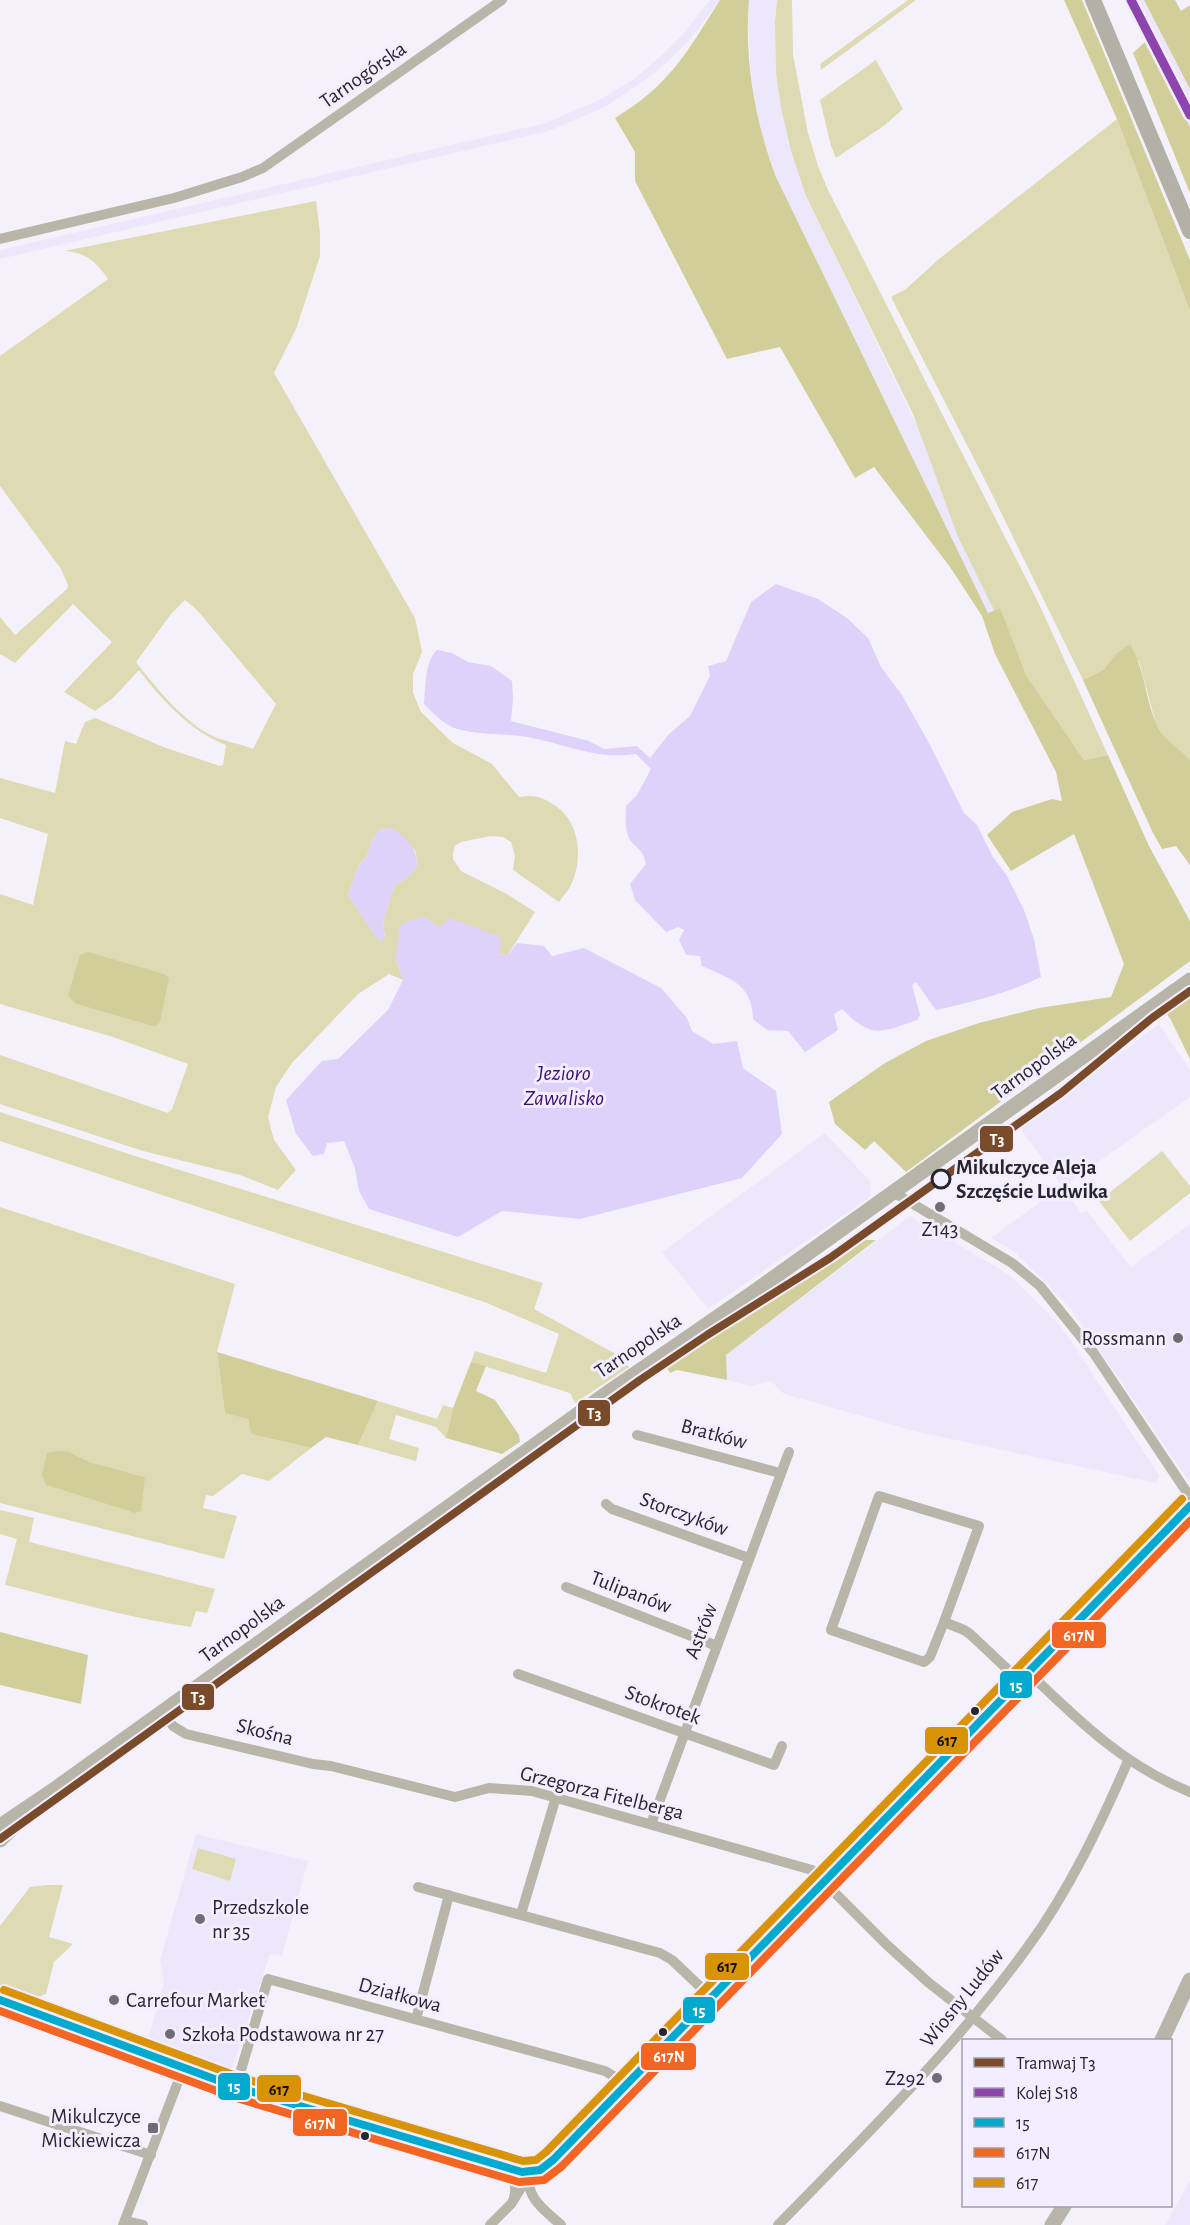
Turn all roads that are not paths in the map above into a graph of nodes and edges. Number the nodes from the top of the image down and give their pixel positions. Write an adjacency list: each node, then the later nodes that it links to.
1 (502, 0): 6 (street, Tarnogórska)
2 (1093, 0): 5 (main road)
3 (1105, 0): 4 (main road)
4 (1190, 204)
5 (1190, 231)
6 (0, 239)
7 (1190, 980): 8 (street, Tarnopolska)
8 (893, 1192): 12 (street); 21 (street, Tarnopolska)
9 (637, 1435): 11 (street, Bratków)
10 (789, 1452): 11 (street, Astrów)
11 (780, 1473): 15 (street, Astrów)
12 (1190, 1497)
13 (606, 1504): 15 (street, Storczyków)
14 (1190, 1506): 20 (street)
15 (749, 1558): 18 (street, Astrów)
16 (566, 1587): 18 (street, Tulipanów)
17 (944, 1622): 17 (street); 20 (street)
18 (717, 1646): 22 (street, Astrów)
19 (518, 1674): 22 (street, Stokrotek)
20 (1023, 1676): 24 (street); 32 (street)
21 (162, 1712): 25 (street, Skośna); 26 (street, Tarnopolska)
22 (683, 1733): 23 (street, Stokrotek); 29 (street, Astrów)
23 (782, 1746)
24 (1128, 1761): 27 (street); 40 (street, Wiosny Ludów)
25 (331, 1766): 28 (street, Grzegorza Fitelberga)
26 (52, 1791): 30 (street, Tarnopolska); 31 (street, Tarnopolska)
27 (1190, 1792)
28 (556, 1797): 29 (street, Grzegorza Fitelberga); 35 (street)
29 (651, 1824): 32 (street, Grzegorza Fitelberga)
30 (0, 1826)
31 (0, 1840)
32 (824, 1881): 37 (street); 40 (street, Grzegorza Fitelberga)
33 (418, 1887): 34 (street)
34 (449, 1895): 35 (street); 39 (street)
35 (520, 1914): 37 (street)
36 (1190, 1980): 42 (street)
37 (711, 1997): 45 (street)
38 (1, 2002): 43 (street)
39 (416, 2019): 44 (street, Działkowa); 45 (street, Działkowa)
40 (972, 2019): 41 (street, Grzegorza Fitelberga); 57 (street, Wiosny Ludów)
41 (1001, 2039)
42 (1162, 2039)
43 (183, 2069): 44 (street); 47 (street)
44 (236, 2087): 48 (street)
45 (625, 2087): 49 (street)
46 (0, 2106): 47 (street)
47 (151, 2155): 53 (street)
48 (498, 2165): 49 (street); 51 (street)
49 (531, 2172): 50 (street); 51 (street)
50 (535, 2200): 51 (street); 56 (street)
51 (511, 2204): 55 (street)
52 (1063, 2207): 58 (street)
53 (124, 2223): 54 (street)
54 (143, 2225)
55 (490, 2225)
56 (561, 2225)
57 (778, 2225)
58 (1052, 2225)

